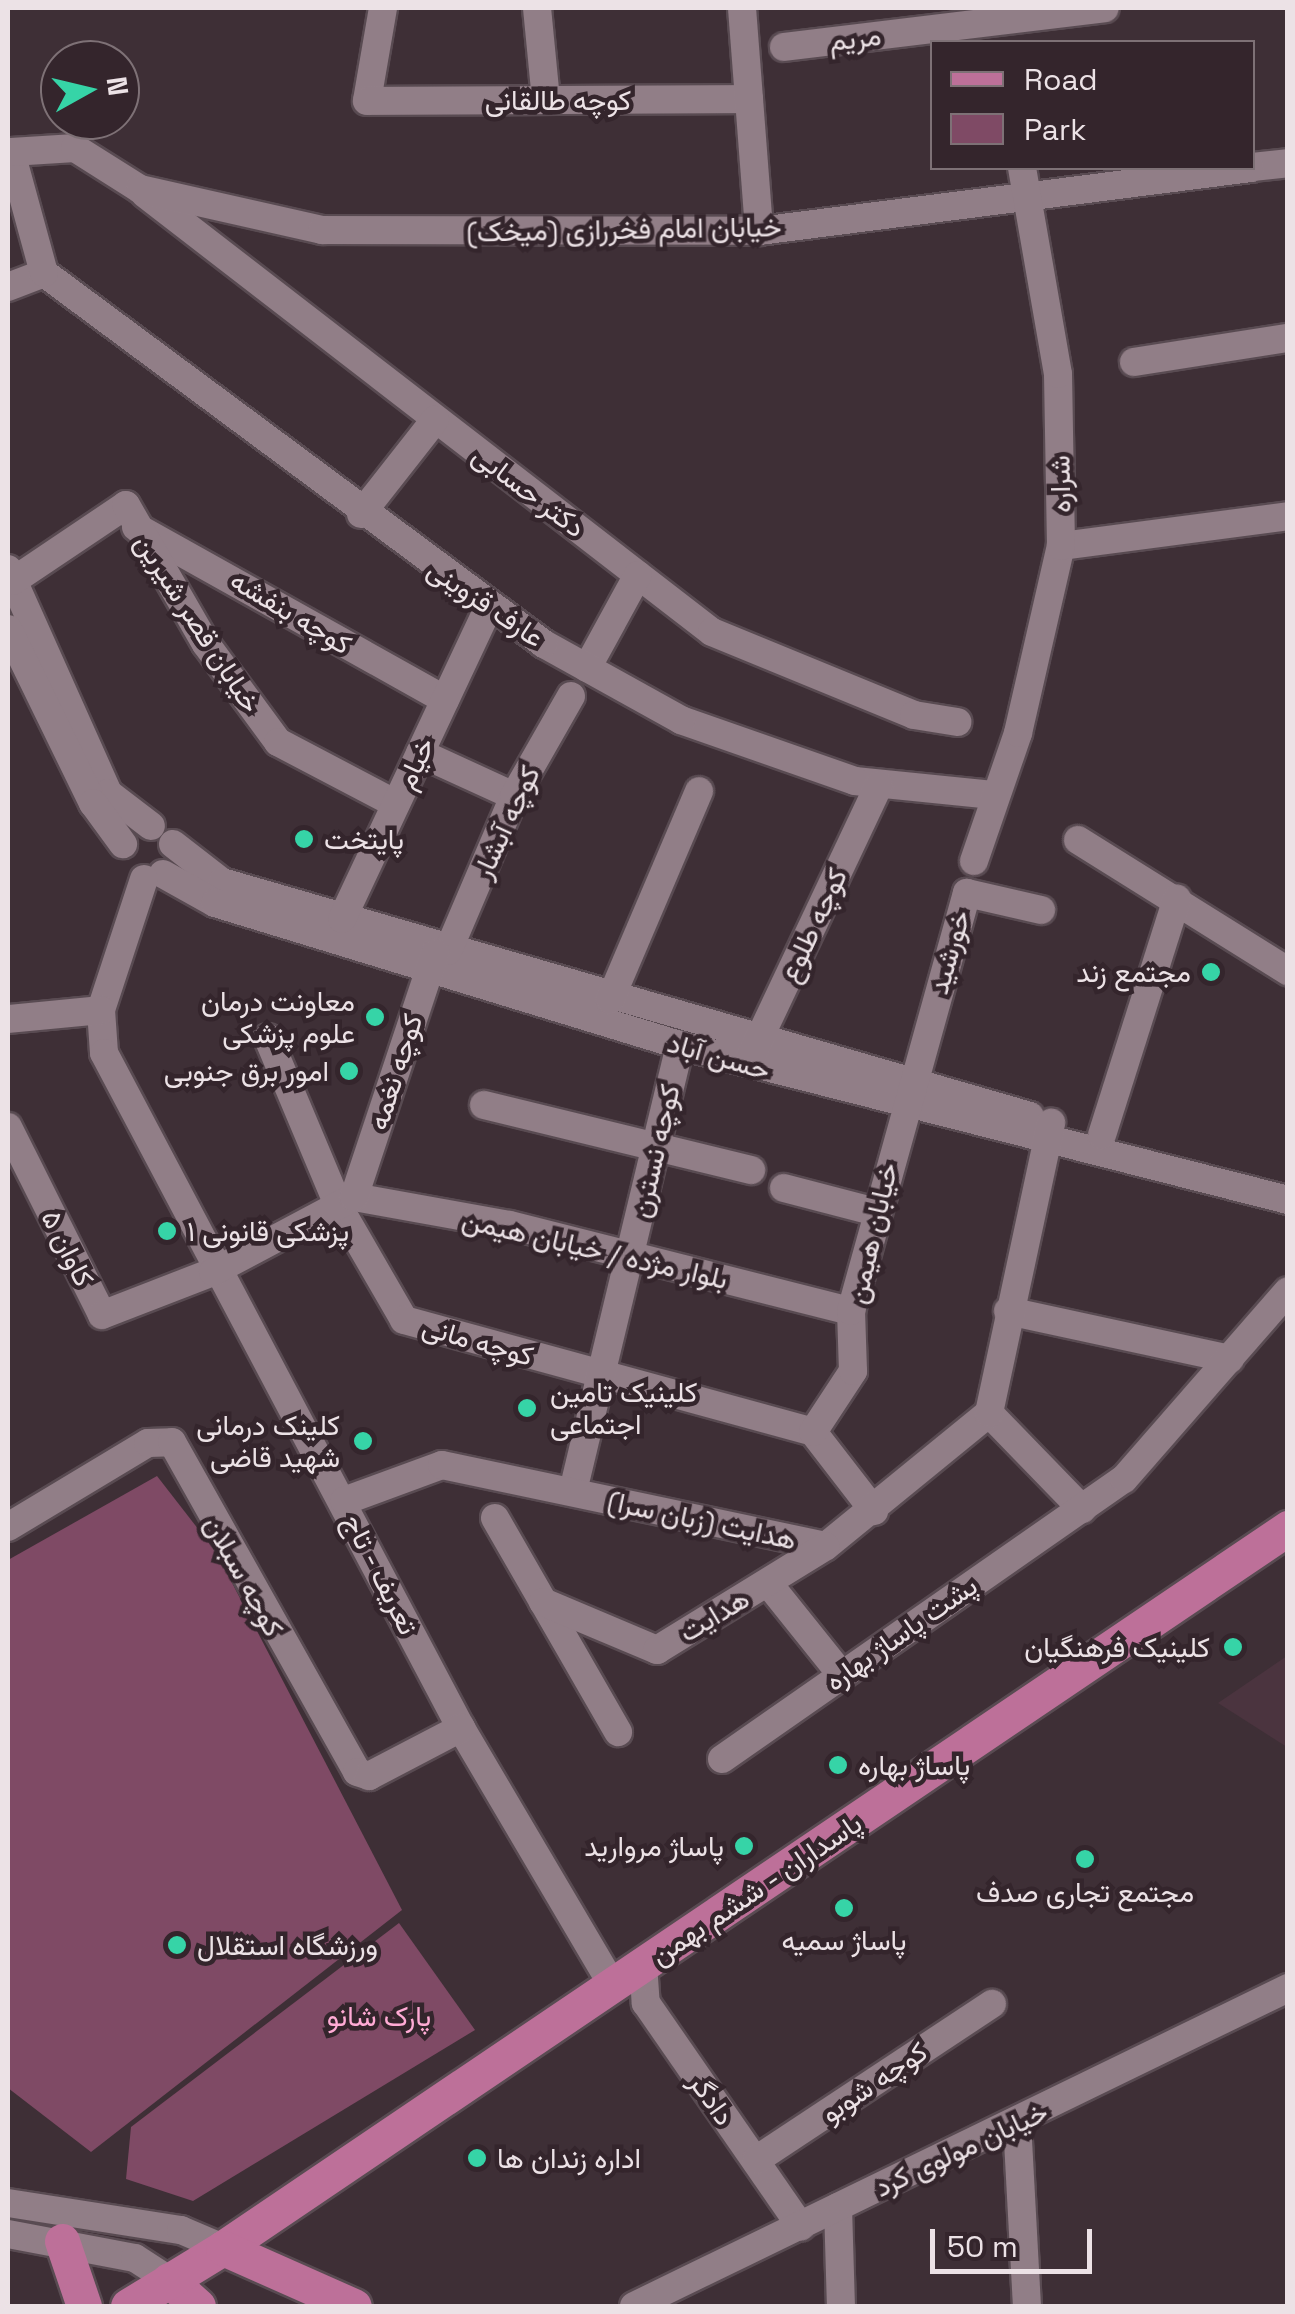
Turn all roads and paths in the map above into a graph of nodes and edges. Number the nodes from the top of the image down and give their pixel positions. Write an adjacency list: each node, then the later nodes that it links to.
1 (383, 8): 8 (street, کوچه طالقانی)
2 (538, 8): 8 (street)
3 (742, 8): 7 (street)
4 (1104, 8): 5 (street, مریم)
5 (1009, 23): 6 (street, مریم)
6 (784, 47)
7 (749, 98): 8 (street, کوچه طالقانی); 14 (street)
8 (546, 100)
9 (1288, 163): 10 (street, خیابان امام فخررازی (میخک))
10 (1255, 167)
11 (1205, 170): 12 (street, خیابان امام فخررازی (میخک))
12 (1023, 182): 14 (street, خیابان امام فخررازی (میخک)); 23 (street, شراره)
13 (140, 190): 14 (street, خیابان امام فخررازی (میخک)); 15 (street, خیابان امام فخررازی (میخک)); 19 (street, دکتر حسابی)
14 (759, 231)
15 (44, 273): 16 (street); 20 (street, عارف قزوینی)
16 (8, 287)
17 (1288, 338): 18 (street)
18 (1134, 362)
19 (435, 420): 20 (street); 25 (street, دکتر حسابی)
20 (361, 514): 26 (street, عارف قزوینی)
21 (1288, 516): 23 (street)
22 (136, 527): 24 (street, خیابان قصر شیرین); 30 (street, کوچه بنفشه); 37 (street, خیابان قصر شیرین)
23 (1061, 546): 35 (street, شراره)
24 (10, 575): 38 (street, حسن آباد)
25 (638, 575): 28 (street); 31 (street, دکتر حسابی)
26 (489, 606): 28 (street, عارف قزوینی); 30 (street, خیام)
27 (8, 629): 40 (street)
28 (587, 668): 33 (street, عارف قزوینی)
29 (571, 696): 36 (street, کوچه آبشار)
30 (445, 700): 32 (street, خیام)
31 (957, 722)
32 (420, 753): 36 (street); 37 (street, خیام)
33 (879, 784): 35 (street, عارف قزوینی); 53 (street, کوچه طلوع)
34 (698, 792): 48 (street)
35 (993, 794): 41 (street, شراره)
36 (514, 796): 46 (street, کوچه آبشار)
37 (396, 804): 45 (street, خیام)
38 (162, 835): 40 (street); 42 (street, تعریف - تاج); 45 (street, حسن آباد)
39 (1078, 840): 43 (street)
40 (123, 844): 42 (street)
41 (974, 861)
42 (153, 876): 46 (street, حسن آباد); 49 (street, تعریف - تاج)
43 (1177, 899): 47 (street); 58 (street)
44 (1041, 910): 54 (street, خورشید)
45 (342, 918): 46 (street, حسن آباد)
46 (438, 955): 48 (street, حسن آباد); 52 (street, حسن آباد); 64 (street, کوچه نغمه)
47 (1288, 971)
48 (610, 1000): 53 (street, حسن آباد)
49 (101, 1010): 50 (street); 67 (street, تعریف - تاج)
50 (8, 1019)
51 (268, 1038): 64 (street)
52 (680, 1045): 53 (street, حسن آباد); 59 (street, کوچه نسترن)
53 (752, 1054): 54 (street, حسن آباد)
54 (906, 1094): 57 (street, حسن آباد); 65 (street, خیابان هیمن)
55 (484, 1105): 59 (street)
56 (8, 1127): 67 (street, کاوان ۵)
57 (1051, 1131): 58 (street, حسن آباد); 63 (street, حسن آباد); 70 (street)
58 (1102, 1135): 61 (street, حسن آباد)
59 (656, 1146): 60 (street); 66 (street, کوچه نسترن)
60 (751, 1170)
61 (1288, 1185)
62 (784, 1188): 65 (street)
63 (1288, 1200)
64 (347, 1203): 66 (street, بلوار مژده / خیابان هیمن); 67 (street); 72 (street, کوچه مانی)
65 (876, 1212): 69 (street, خیابان هیمن)
66 (630, 1256): 69 (street, بلوار مژده / خیابان هیمن); 72 (street, کوچه نسترن)
67 (214, 1272): 76 (street, تعریف - تاج)
68 (1288, 1291): 71 (street, پشت پاساژ بهاره)
69 (851, 1311): 74 (street, خیابان هیمن)
70 (1008, 1311): 71 (street); 73 (street)
71 (1230, 1358): 77 (street, پشت پاساژ بهاره)
72 (600, 1377): 74 (street, کوچه مانی); 75 (street, کوچه نسترن)
73 (990, 1413): 77 (street); 78 (street, هدایت (زبان سرا))
74 (814, 1432): 78 (street)
75 (573, 1491): 76 (street, هدایت (زبان سرا)); 82 (street, هدایت (زبان سرا))
76 (344, 1501): 86 (street, تعریف - تاج)
77 (1082, 1509): 85 (street, پشت پاساژ بهاره)
78 (874, 1512): 82 (street, هدایت (زبان سرا))
79 (494, 1518): 84 (street)
80 (8, 1527): 86 (street, کوچه سبلان)
81 (1288, 1528): 89 (main road, پاسداران - ششم بهمن)
82 (826, 1546): 83 (street, هدایت)
83 (768, 1583): 84 (street, هدایت); 85 (street)
84 (543, 1602): 87 (street)
85 (841, 1674): 88 (street, پشت پاساژ بهاره)
86 (461, 1728): 90 (street, تعریف - تاج)
87 (618, 1732)
88 (722, 1759)
89 (644, 1964): 90 (main road, پاسداران - ششم بهمن); 94 (street, دادگر)
90 (612, 1984): 100 (main road, پاسداران - ششم بهمن)
91 (1288, 1988): 93 (street, خیابان مولوی کرد)
92 (992, 2004): 94 (street, کوچه شوبو)
93 (1017, 2122): 96 (street, خیابان مولوی کرد); 107 (street)
94 (756, 2160): 97 (street, دادگر)
95 (8, 2203): 100 (street)
96 (838, 2207): 97 (street, خیابان مولوی کرد); 106 (street)
97 (801, 2227): 105 (street, خیابان مولوی کرد)
98 (8, 2234): 99 (street)
99 (62, 2240): 101 (street); 102 (main road)
100 (223, 2248): 101 (main road, پاسداران - ششم بهمن); 104 (main road)
101 (187, 2299): 103 (main road, پاسداران - ششم بهمن)
102 (84, 2306)
103 (128, 2306)
104 (354, 2306)
105 (634, 2306)
106 (841, 2306)
107 (1028, 2306)

